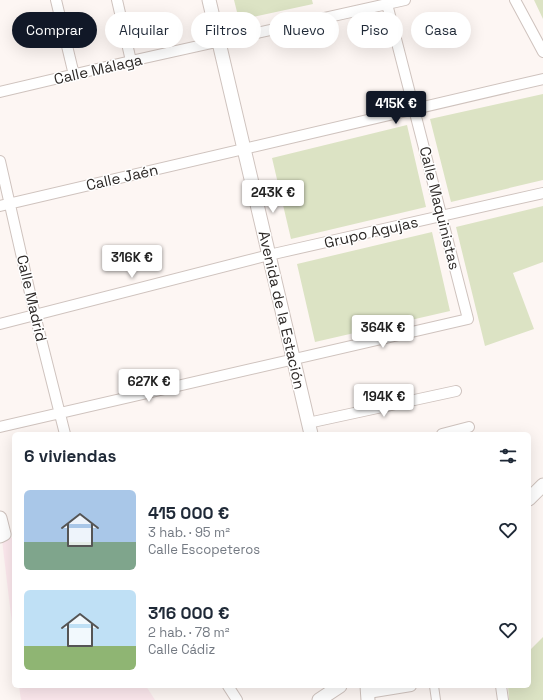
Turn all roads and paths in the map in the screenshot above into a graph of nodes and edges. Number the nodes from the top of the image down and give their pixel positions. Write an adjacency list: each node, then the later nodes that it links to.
1 (56, 0): 13 (street)
2 (117, 0): 12 (street)
3 (209, 0): 7 (street, Avenida de la Estación)
4 (405, 0): 6 (street, Calle Málaga)
5 (515, 0): 11 (street)
6 (387, 4): 8 (street, Calle Málaga); 16 (street, Calle Maquinistas)
7 (212, 12)
8 (261, 32)
9 (191, 48): 12 (street, Calle Málaga)
10 (220, 48): 17 (street, Avenida de la Estación)
11 (543, 52)
12 (131, 61): 13 (street, Calle Málaga)
13 (74, 75): 15 (street, Calle Málaga)
14 (543, 79): 16 (street, Calle Jaén)
15 (0, 92)
16 (414, 110): 17 (street, Calle Jaén); 22 (street, Calle Maquinistas)
17 (244, 149): 20 (street, Calle Jaén); 23 (street, Avenida de la Estación)
18 (0, 161): 20 (street, Calle Madrid)
19 (543, 193): 22 (street, Grupo Agujas)
20 (10, 204): 21 (street, Calle Jaén); 24 (street, Calle Madrid)
21 (0, 206)
22 (442, 216): 23 (street, Grupo Agujas); 26 (street, Calle Maquinistas)
23 (270, 255): 24 (street, Grupo Agujas); 26 (street, Avenida de la Estación)
24 (34, 315): 25 (street, Grupo Agujas); 28 (street, Calle Madrid)
25 (0, 324)
26 (294, 358): 28 (street); 31 (street, Avenida de la Estación)
27 (456, 391): 31 (street)
28 (60, 413): 29 (street); 32 (street, Calle Madrid)
29 (0, 427)
30 (469, 427): 33 (street)
31 (309, 428)
32 (65, 432)
33 (450, 432)
34 (543, 485): 35 (street)
35 (531, 497)
36 (0, 518): 37 (street)
37 (6, 534)
38 (229, 688): 44 (street)
39 (337, 688): 45 (street)
40 (402, 688): 43 (street)
41 (434, 688): 46 (street)
42 (501, 688): 47 (street)
43 (373, 694)
44 (237, 700)
45 (319, 700)
46 (436, 700)
47 (503, 700)

